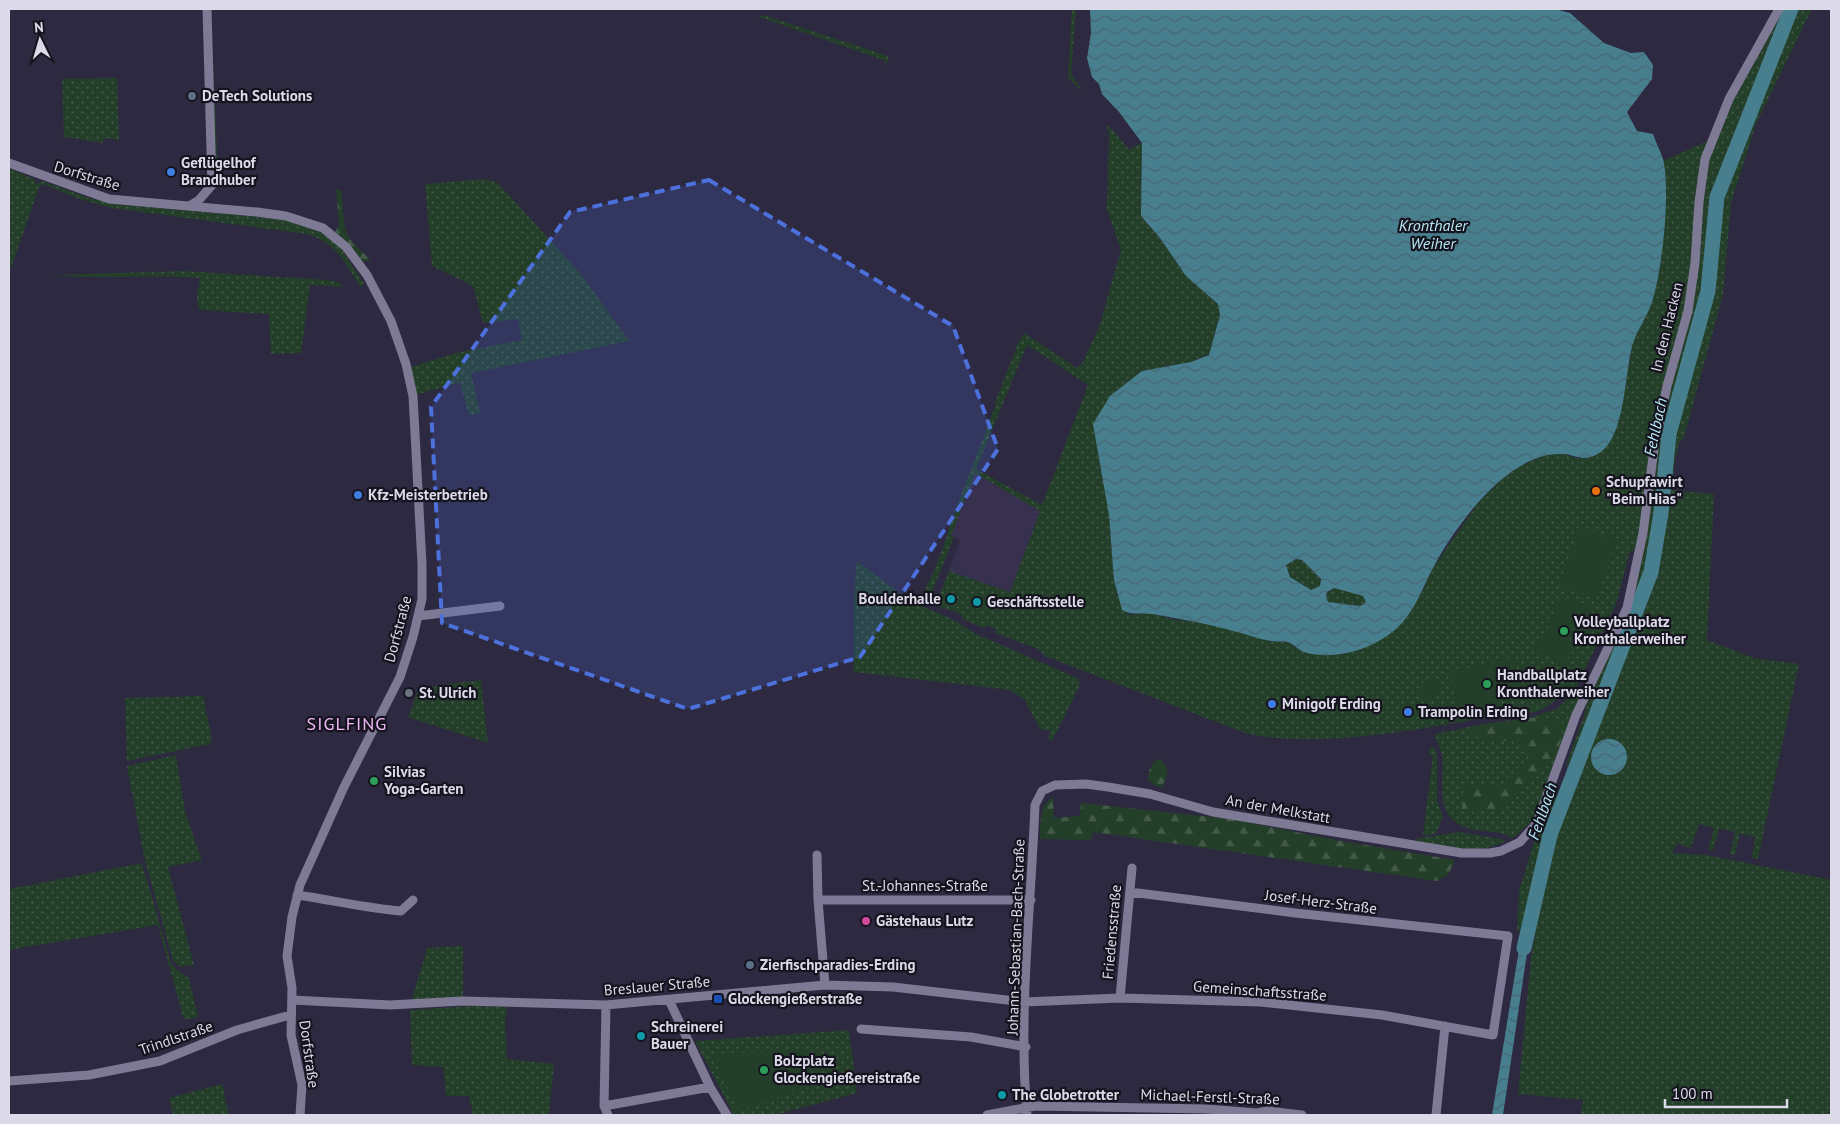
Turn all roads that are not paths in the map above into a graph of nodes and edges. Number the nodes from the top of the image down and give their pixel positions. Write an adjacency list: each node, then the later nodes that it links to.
1 (207, 9): 4 (street)
2 (1779, 9): 8 (street, In den Hacken)
3 (9, 163): 4 (street, Dorfstraße)
4 (189, 206): 6 (street, Dorfstraße)
5 (500, 606): 6 (street)
6 (418, 616): 12 (street, Dorfstraße)
7 (1042, 791): 8 (street, An der Melkstatt); 15 (street, Johann-Sebastian-Bach-Straße)
8 (1511, 846)
9 (818, 856): 14 (street)
10 (1132, 868): 11 (street, Friedensstraße)
11 (1130, 892): 17 (street, Friedensstraße); 25 (street, Josef-Herz-Straße)
12 (297, 895): 13 (street); 18 (street, Dorfstraße)
13 (412, 900)
14 (818, 900): 15 (street, St.-Johannes-Straße); 16 (street)
15 (1031, 900): 20 (street, Johann-Sebastian-Bach-Straße)
16 (825, 986): 19 (street, Breslauer Straße); 20 (street, Breslauer Straße)
17 (1120, 998): 20 (street, Gemeinschaftsstraße); 23 (street, Gemeinschaftsstraße)
18 (292, 1000): 21 (street, Breslauer Straße); 22 (street, Dorfstraße)
19 (670, 1000): 21 (street, Breslauer Straße); 28 (street)
20 (1024, 1002): 26 (street, Johann-Sebastian-Bach-Straße)
21 (606, 1005): 29 (street)
22 (290, 1015): 27 (street, Trindlstraße); 32 (street, Dorfstraße)
23 (1445, 1026): 25 (street, Gemeinschaftsstraße); 37 (street)
24 (861, 1029): 26 (street)
25 (1493, 1035)
26 (1026, 1047): 30 (street, Johann-Sebastian-Bach-Straße)
27 (9, 1081)
28 (710, 1087): 29 (street); 34 (street)
29 (604, 1106): 33 (street)
30 (1027, 1111): 31 (street, Michael-Ferstl-Straße); 35 (street, Michael-Ferstl-Straße)
31 (1257, 1114): 36 (street, Michael-Ferstl-Straße)
32 (300, 1115)
33 (608, 1115)
34 (727, 1115)
35 (987, 1115)
36 (1302, 1115)
37 (1436, 1115)

